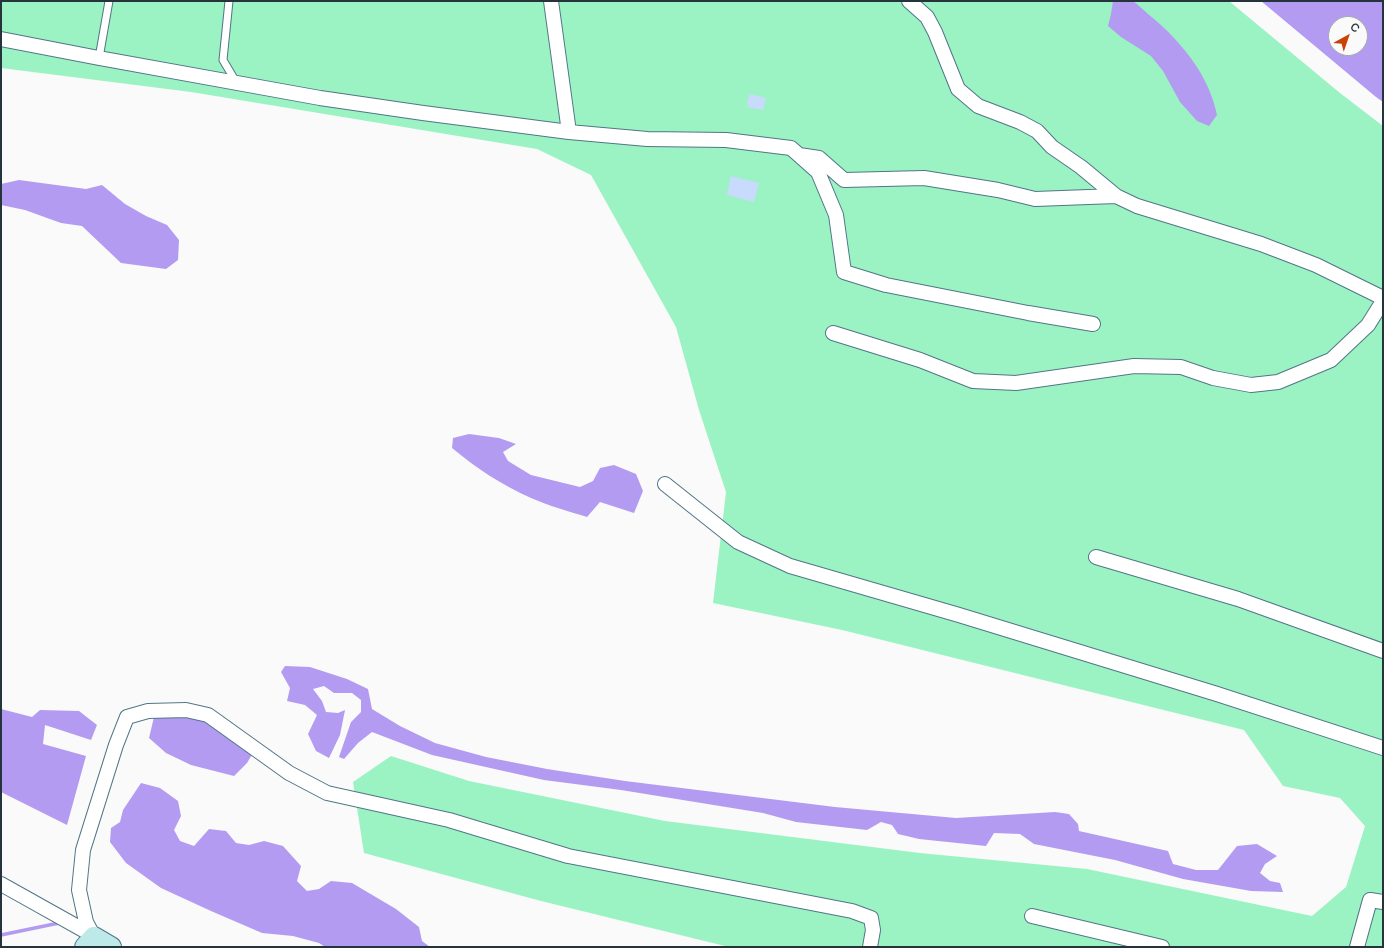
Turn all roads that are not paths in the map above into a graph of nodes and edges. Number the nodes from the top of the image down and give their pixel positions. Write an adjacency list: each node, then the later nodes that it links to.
1 (109, 1): 6 (lane)
2 (229, 1): 7 (lane)
3 (551, 1): 8 (street)
4 (908, 1): 10 (street)
5 (1, 39): 6 (street)
6 (99, 58): 7 (street)
7 (237, 82): 8 (street)
8 (569, 132): 9 (street)
9 (799, 155): 10 (street); 12 (street)
10 (1116, 196): 11 (street)
11 (1383, 300): 13 (street)
12 (1092, 324)
13 (833, 333)
14 (664, 484): 17 (street)
15 (1096, 557): 16 (street)
16 (1383, 651)
17 (1383, 748)
18 (1, 884): 21 (street)
19 (1383, 902): 24 (street)
20 (1032, 916): 23 (street)
21 (97, 944): 22 (street)
22 (870, 947)
23 (1162, 947)
24 (1358, 947)

